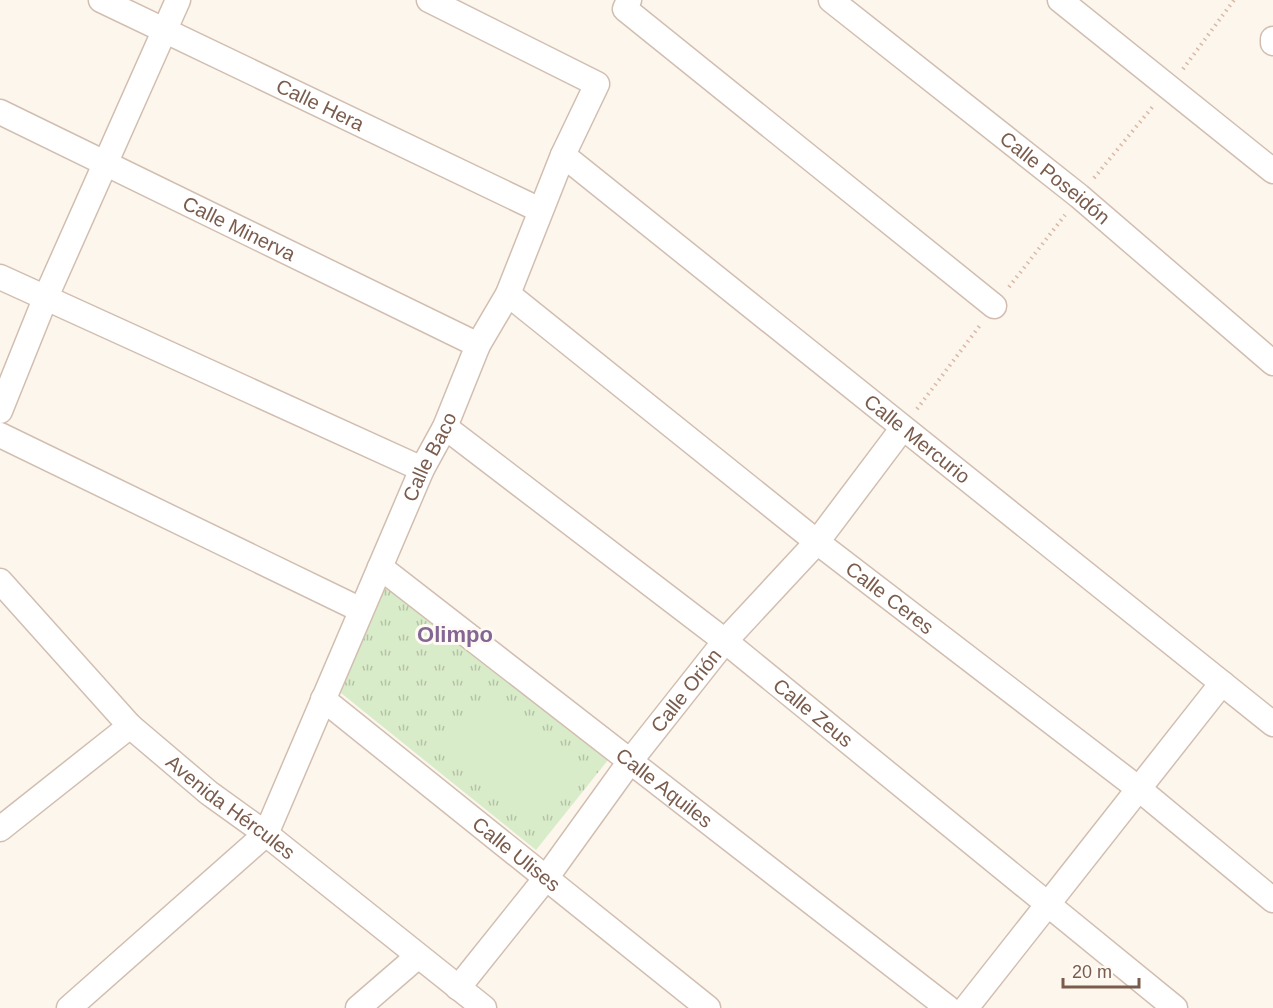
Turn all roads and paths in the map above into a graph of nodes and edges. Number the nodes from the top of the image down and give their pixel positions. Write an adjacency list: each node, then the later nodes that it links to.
1 (101, 0): 7 (street, Calle Hera)
2 (178, 0): 7 (street)
3 (429, 0): 9 (street, Calle Baco)
4 (831, 0): 18 (street, Calle Poseidón)
5 (1060, 0): 11 (street)
6 (627, 5): 16 (street)
7 (165, 31): 10 (street); 12 (street, Calle Hera)
8 (0, 112): 10 (street, Calle Minerva)
9 (562, 155): 12 (street, Calle Baco); 21 (street, Calle Mercurio)
10 (105, 161): 15 (street); 17 (street, Calle Minerva)
11 (1273, 171)
12 (540, 210): 14 (street, Calle Baco)
13 (0, 278): 15 (street)
14 (508, 294): 17 (street, Calle Baco); 24 (street, Calle Ceres)
15 (45, 299): 19 (street); 23 (street)
16 (994, 306)
17 (478, 345): 20 (street, Calle Baco)
18 (1273, 363)
19 (0, 411)
20 (445, 427): 23 (street, Calle Baco); 28 (street, Calle Zeus)
21 (902, 429): 24 (street, Calle Orión); 29 (street, Calle Mercurio)
22 (0, 435): 27 (street)
23 (422, 469): 25 (street, Calle Baco)
24 (817, 542): 28 (street, Calle Orión); 34 (street, Calle Ceres)
25 (380, 567): 27 (street, Calle Baco); 33 (street, Calle Aquiles)
26 (1, 585): 32 (street, Avenida Hércules)
27 (361, 610): 30 (street, Calle Baco)
28 (725, 641): 33 (street, Calle Orión); 39 (street, Calle Zeus)
29 (1222, 683): 31 (street, Calle Mercurio); 34 (street)
30 (323, 699): 36 (street, Calle Baco); 37 (street, Calle Ulises)
31 (1273, 724)
32 (130, 726): 35 (street); 36 (street, Avenida Hércules)
33 (631, 760): 37 (street, Calle Orión); 46 (street, Calle Aquiles)
34 (1139, 789): 38 (street, Calle Ceres); 39 (street)
35 (0, 829)
36 (266, 834): 40 (street, Avenida Hércules); 42 (street)
37 (546, 878): 41 (street, Calle Orión); 45 (street, Calle Ulises)
38 (1273, 900)
39 (1047, 905): 47 (street); 48 (street, Calle Zeus)
40 (417, 957): 41 (street, Avenida Hércules); 43 (street)
41 (458, 988): 44 (street, Avenida Hércules)
42 (69, 1008)
43 (358, 1008)
44 (483, 1008)
45 (708, 1008)
46 (948, 1008)
47 (966, 1008)
48 (1175, 1008)

